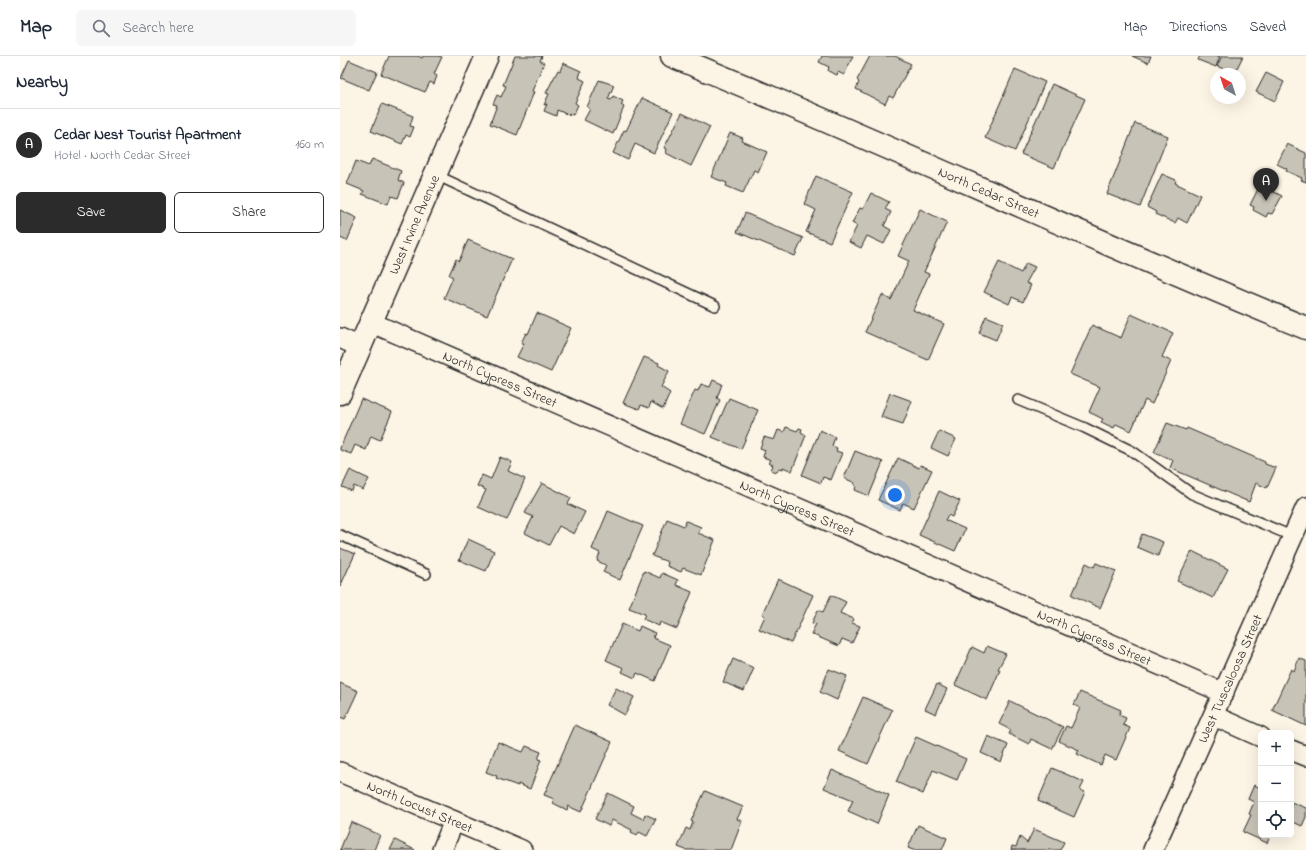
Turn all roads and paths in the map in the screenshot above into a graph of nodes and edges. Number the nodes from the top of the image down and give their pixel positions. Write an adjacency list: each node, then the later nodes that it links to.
1 (487, 56): 3 (street, West Irvine Avenue)
2 (672, 56): 6 (street, North Cedar Street)
3 (434, 174): 4 (lane); 5 (street, West Irvine Avenue)
4 (715, 306)
5 (370, 322): 8 (street, West Irvine Avenue); 15 (street, North Cypress Street)
6 (1306, 328)
7 (340, 338): 8 (street)
8 (360, 347): 9 (street, West Irvine Avenue)
9 (340, 393)
10 (1018, 400): 13 (lane)
11 (1306, 507): 13 (street, West Tuscaloosa Street)
12 (340, 535): 14 (lane)
13 (1294, 537): 15 (street, West Tuscaloosa Street)
14 (426, 574)
15 (1224, 693): 16 (street, West Tuscaloosa Street)
16 (1214, 716): 17 (street); 24 (street, West Tuscaloosa Street)
17 (1258, 736)
18 (1294, 751): 19 (street)
19 (1306, 756)
20 (340, 772): 21 (street, North Locust Street)
21 (454, 821): 22 (street); 23 (street, North Locust Street)
22 (442, 850)
23 (522, 850)
24 (1153, 850)

